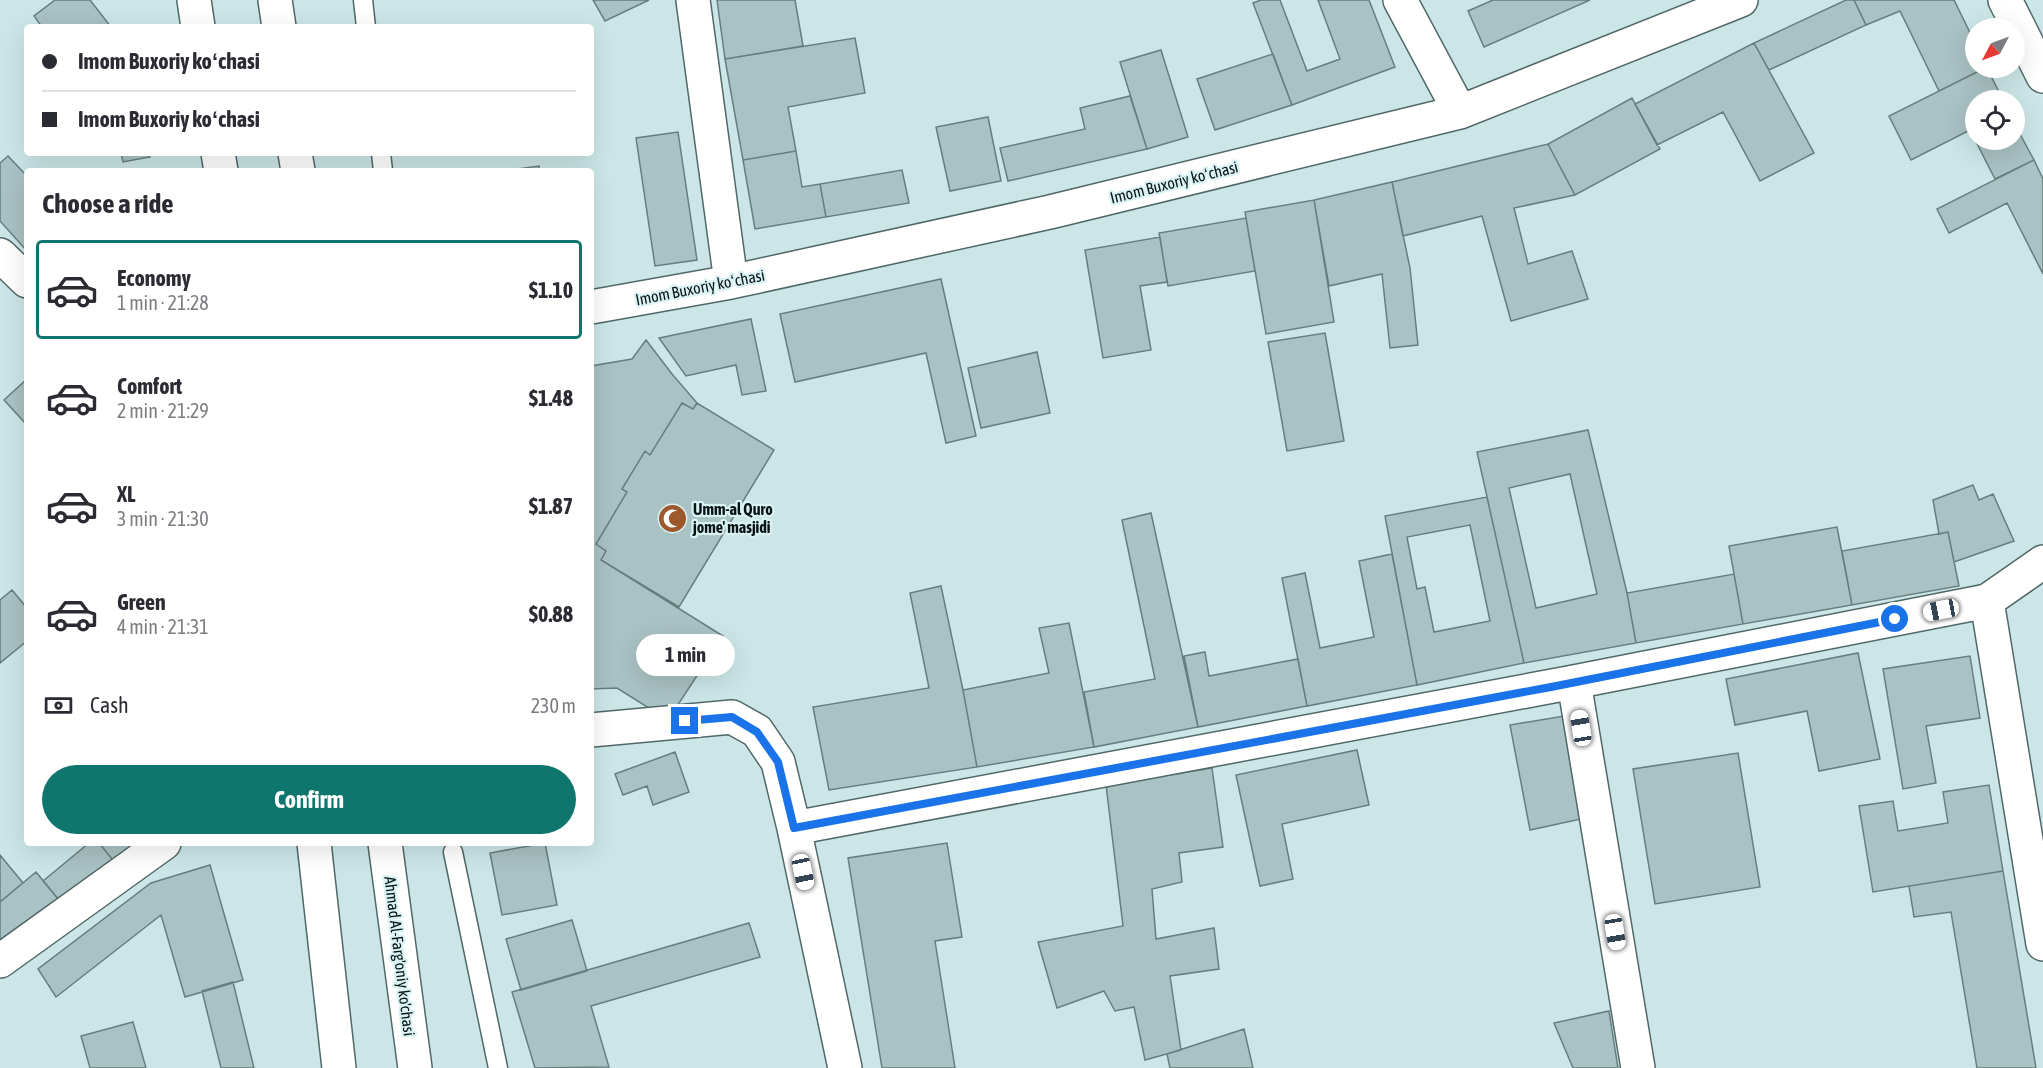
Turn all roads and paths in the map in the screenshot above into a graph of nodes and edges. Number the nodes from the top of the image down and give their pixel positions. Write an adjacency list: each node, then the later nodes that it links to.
1 (194, 0): 8 (main road)
2 (275, 0): 9 (main road)
3 (363, 0): 10 (lane)
4 (693, 0): 15 (main road)
5 (1400, 0): 12 (main road)
6 (1741, 0): 12 (main road, Imom Buxoriy koʻchasi)
7 (2005, 0): 11 (main road)
8 (198, 24)
9 (279, 24)
10 (366, 24)
11 (2043, 76)
12 (1460, 112): 15 (main road, Imom Buxoriy koʻchasi)
13 (0, 255): 14 (main road)
14 (24, 278)
15 (731, 282): 16 (main road, Imom Buxoriy koʻchasi)
16 (594, 306)
17 (2043, 562): 18 (main road)
18 (1987, 601): 19 (main road); 26 (main road)
19 (1574, 682): 21 (main road); 32 (main road)
20 (594, 730): 21 (main road)
21 (794, 828): 31 (main road)
22 (160, 846): 27 (main road)
23 (314, 846): 28 (main road)
24 (386, 846): 29 (main road, Ahmad Al-Farg'oniy ko'chasi)
25 (453, 852): 30 (lane)
26 (2043, 944)
27 (0, 961)
28 (339, 1068)
29 (415, 1068)
30 (498, 1068)
31 (845, 1068)
32 (1638, 1068)

